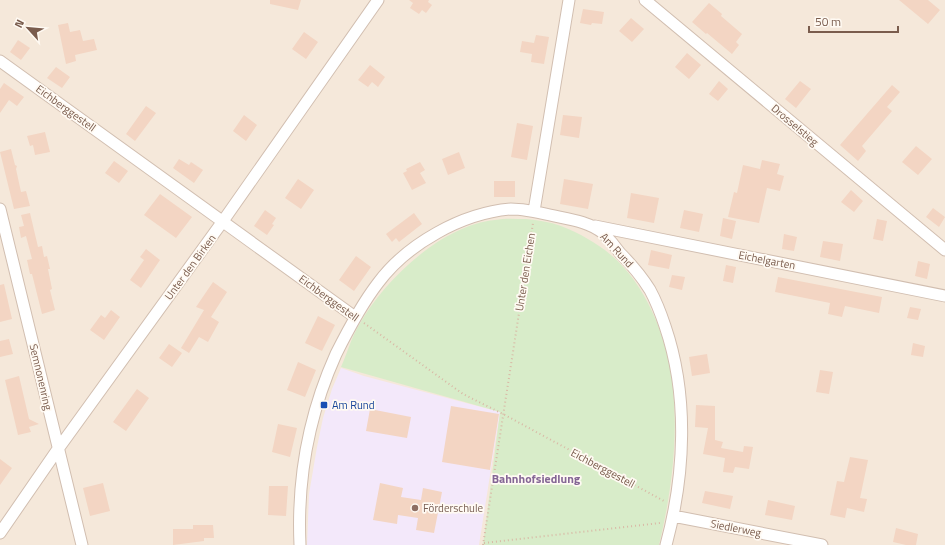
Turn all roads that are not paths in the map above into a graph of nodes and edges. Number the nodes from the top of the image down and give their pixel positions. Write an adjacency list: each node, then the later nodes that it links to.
1 (378, 0): 7 (street, Unter den Birken)
2 (569, 0): 6 (street)
3 (645, 0): 9 (street, Drosselstieg)
4 (0, 61): 7 (street, Eichberggestell)
5 (0, 210): 12 (street, Semnonenring)
6 (534, 211): 8 (street, Am Rund); 11 (street, Am Rund)
7 (223, 221): 11 (street, Eichberggestell); 12 (street, Unter den Birken)
8 (588, 224): 10 (street, Eichelgarten); 13 (street, Am Rund)
9 (945, 250)
10 (945, 296)
11 (355, 317): 16 (street, Am Rund)
12 (58, 450): 14 (street, Unter den Birken); 15 (street, Semnonenring)
13 (673, 516): 17 (street, Am Rund); 18 (street, Siedlerweg)
14 (0, 533)
15 (82, 545)
16 (300, 545)
17 (666, 545)
18 (822, 545)

